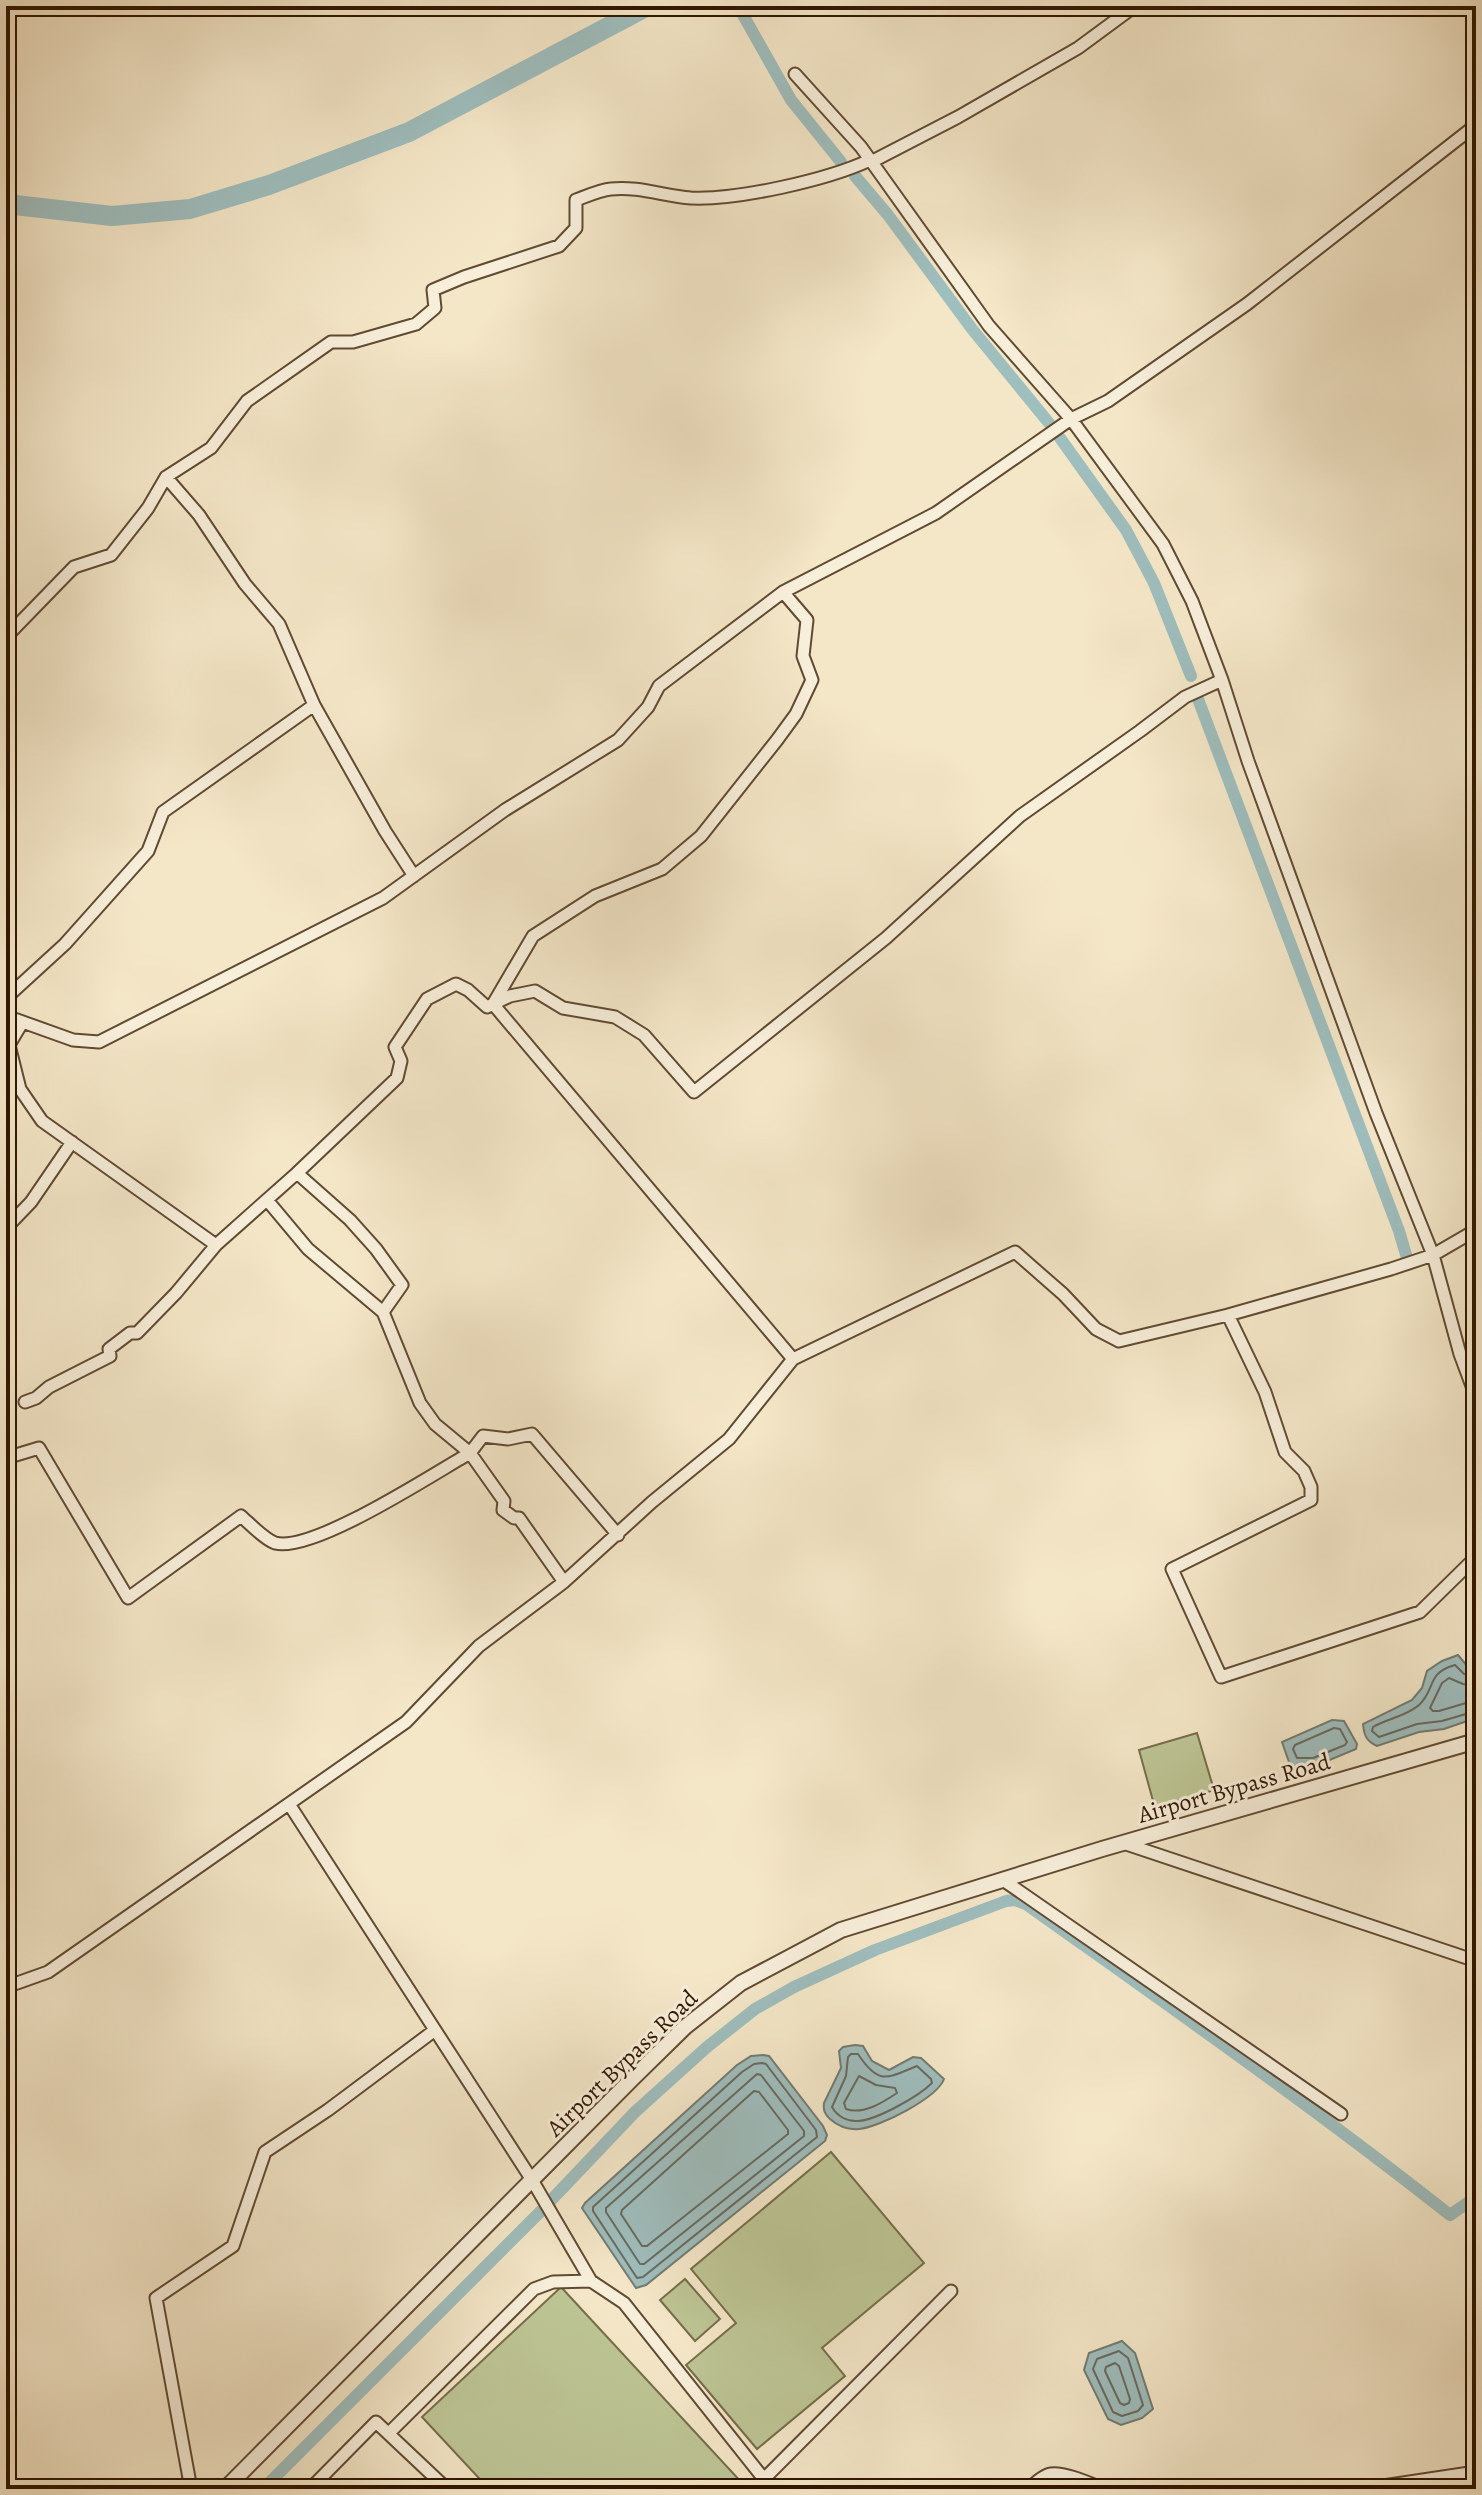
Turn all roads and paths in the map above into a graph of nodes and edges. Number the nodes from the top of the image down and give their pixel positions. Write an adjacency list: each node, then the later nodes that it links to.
1 (1135, 6): 4 (street)
2 (795, 74): 4 (street)
3 (1476, 125): 5 (street)
4 (871, 161): 5 (street); 6 (street)
5 (1071, 419): 7 (street); 9 (street)
6 (166, 477): 8 (street); 10 (street)
7 (783, 592): 11 (street); 13 (street)
8 (6, 637)
9 (1222, 680): 13 (street); 23 (street)
10 (314, 705): 11 (street); 12 (street)
11 (414, 876): 15 (street)
12 (6, 998)
13 (493, 1004): 18 (street); 26 (street)
14 (6, 1016): 15 (street)
15 (22, 1023): 16 (street)
16 (9, 1060): 17 (street)
17 (72, 1142): 20 (street); 22 (street)
18 (297, 1173): 19 (street); 24 (street)
19 (267, 1200): 22 (street); 24 (street)
20 (6, 1228)
21 (1476, 1230): 23 (street)
22 (216, 1245): 28 (street)
23 (1433, 1255): 25 (street); 27 (street)
24 (383, 1312): 29 (street)
25 (1228, 1315): 26 (street); 32 (street)
26 (793, 1359): 31 (street)
27 (1476, 1397)
28 (25, 1402)
29 (470, 1453): 30 (street); 31 (street); 33 (street)
30 (6, 1458)
31 (618, 1535): 33 (street)
32 (1476, 1557)
33 (564, 1582): 35 (street)
34 (1476, 1741): 36 (street, Airport Bypass Road)
35 (289, 1804): 39 (street); 40 (street)
36 (1123, 1843): 37 (street, Airport Bypass Road); 38 (street)
37 (1003, 1880): 41 (street); 42 (street, Airport Bypass Road)
38 (1476, 1961)
39 (6, 1987)
40 (435, 2030): 42 (street); 48 (street)
41 (1341, 2114)
42 (532, 2180): 43 (street); 49 (street, Airport Bypass Road)
43 (591, 2281): 45 (street); 47 (street)
44 (951, 2291): 47 (street)
45 (389, 2433): 50 (street); 51 (street)
46 (1476, 2472): 55 (street)
47 (764, 2479): 52 (street)
48 (191, 2489)
49 (225, 2489)
50 (310, 2489)
51 (447, 2489)
52 (754, 2489)
53 (1029, 2489): 54 (street)
54 (1104, 2489)
55 (1363, 2489)

